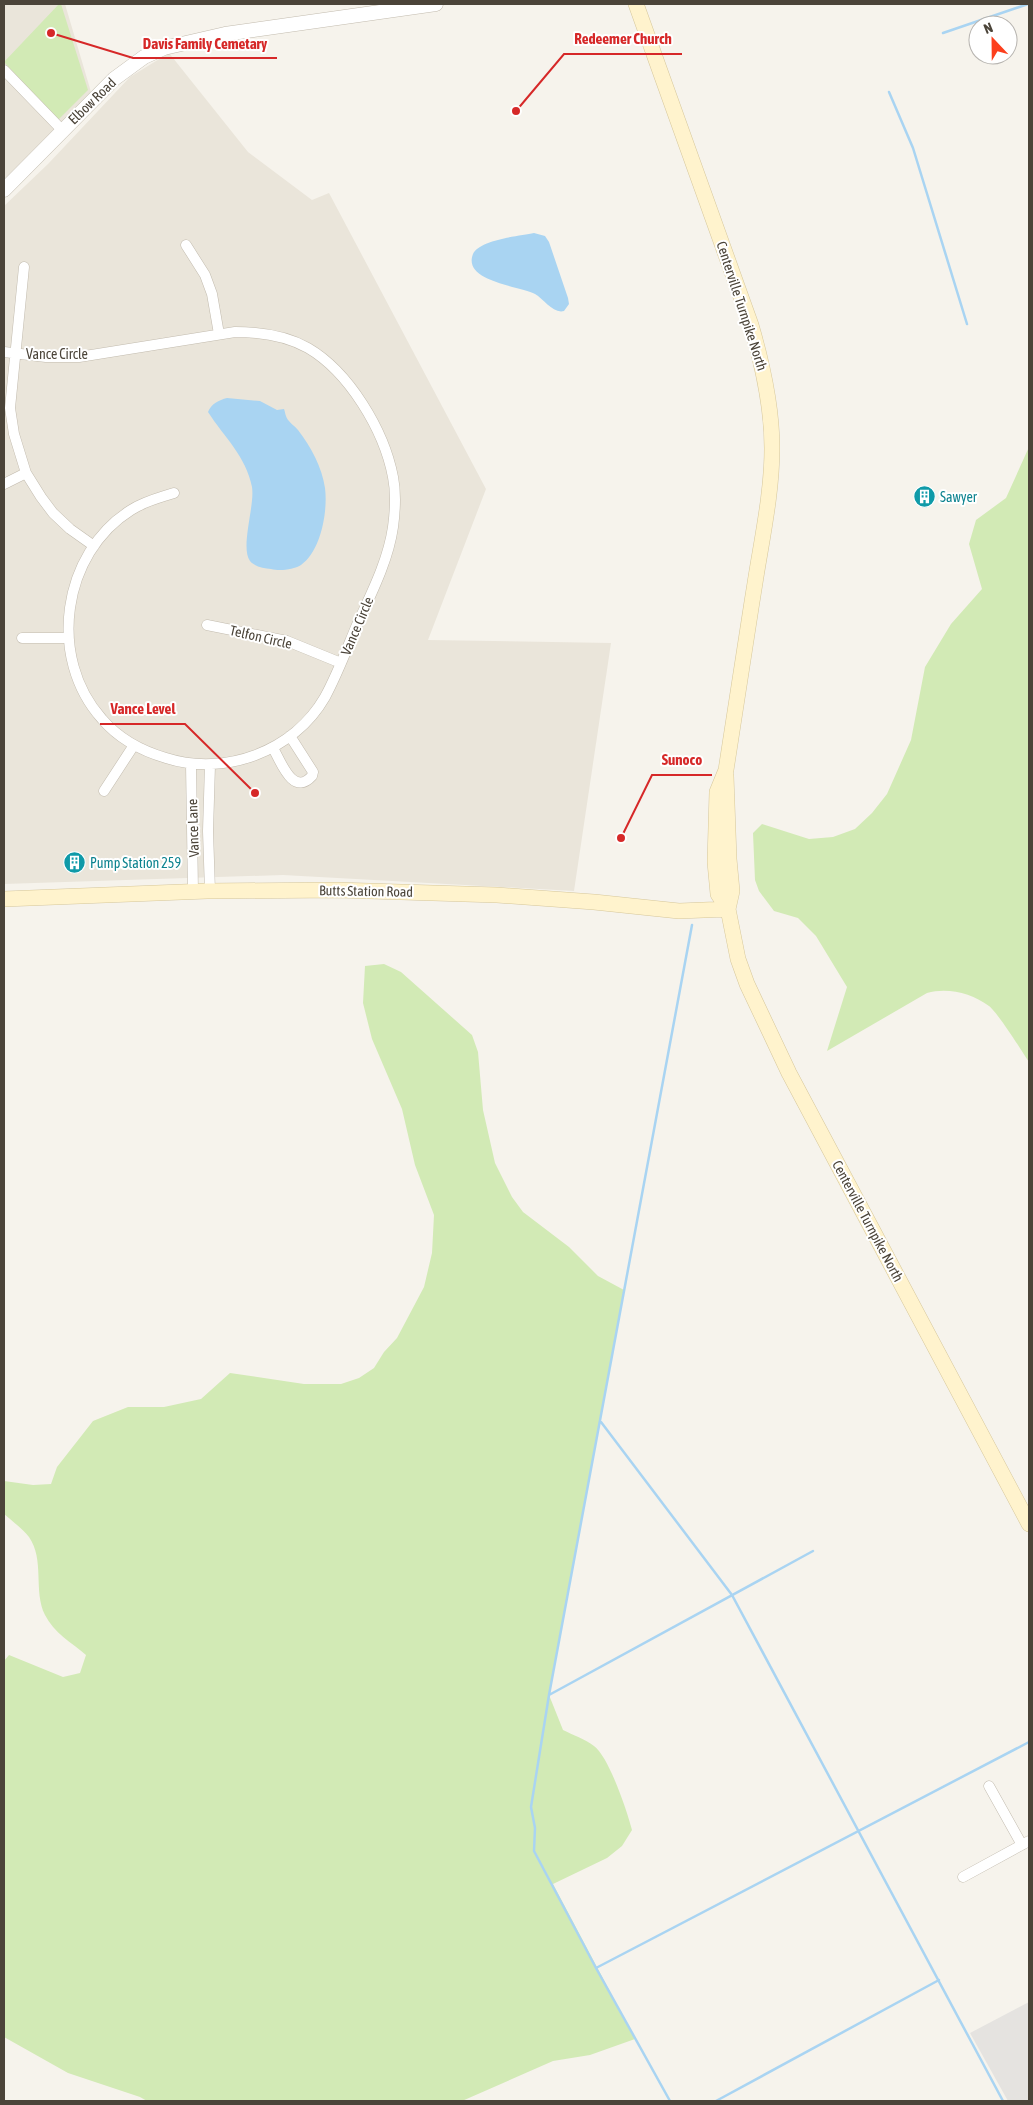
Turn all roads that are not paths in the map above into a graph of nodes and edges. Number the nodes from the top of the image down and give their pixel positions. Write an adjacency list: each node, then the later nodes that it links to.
1 (436, 4): 4 (street, Elbow Road)
2 (636, 4): 27 (main road, Centerville Turnpike North)
3 (4, 70): 4 (street)
4 (62, 130): 5 (street, Elbow Road)
5 (4, 190)
6 (186, 245): 8 (street)
7 (24, 267): 9 (street)
8 (219, 334): 9 (street, Vance Circle); 17 (street, Vance Circle)
9 (9, 353): 10 (street)
10 (26, 473): 11 (street); 13 (street)
11 (4, 484)
12 (174, 493): 13 (street, Vance Circle)
13 (94, 546): 16 (street, Vance Circle)
14 (207, 625): 17 (street, Telfon Circle)
15 (22, 638): 16 (street)
16 (68, 638): 19 (street, Vance Circle)
17 (341, 663): 18 (street, Vance Circle)
18 (290, 736): 20 (street, Vance Circle); 20 (street)
19 (134, 745): 21 (street, Vance Circle); 23 (street)
20 (273, 748): 22 (street, Vance Circle)
21 (191, 764): 22 (street, Vance Circle); 24 (street, Vance Lane)
22 (210, 765): 25 (street, Vance Lane)
23 (104, 791)
24 (193, 891): 25 (main road, Butts Station Road); 26 (main road, Butts Station Road)
25 (210, 891): 27 (main road, Butts Station Road)
26 (4, 899)
27 (728, 909): 28 (main road, Centerville Turnpike North)
28 (1029, 1524)
29 (989, 1786): 30 (street)
30 (1026, 1843): 31 (street)
31 (964, 1877)

